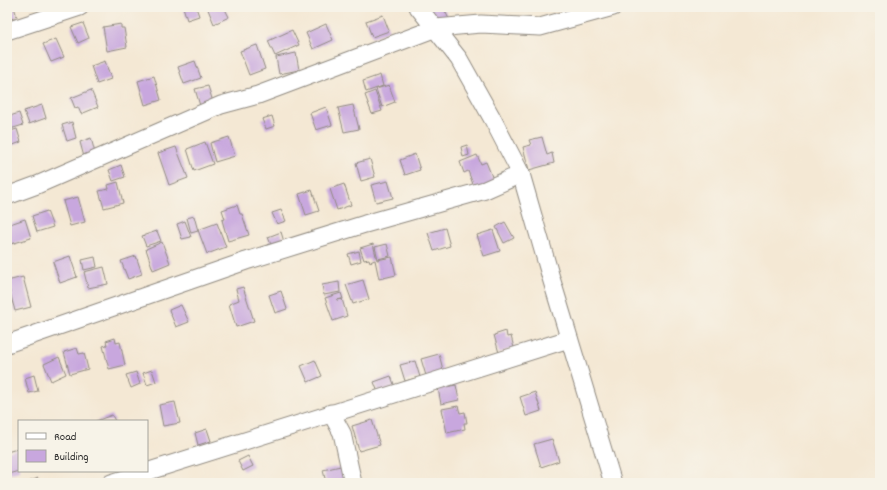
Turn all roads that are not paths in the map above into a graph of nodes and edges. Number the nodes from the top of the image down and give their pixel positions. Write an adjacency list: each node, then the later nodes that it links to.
1 (80, 7): 5 (street)
2 (418, 7): 4 (street)
3 (613, 7): 4 (street)
4 (436, 28): 6 (street); 7 (street)
5 (7, 31)
6 (521, 174): 8 (street); 9 (street)
7 (7, 196)
8 (569, 339): 10 (street); 15 (street)
9 (7, 344)
10 (332, 413): 11 (street); 14 (street)
11 (148, 471)
12 (146, 472): 13 (street)
13 (111, 483)
14 (353, 483)
15 (613, 483)

